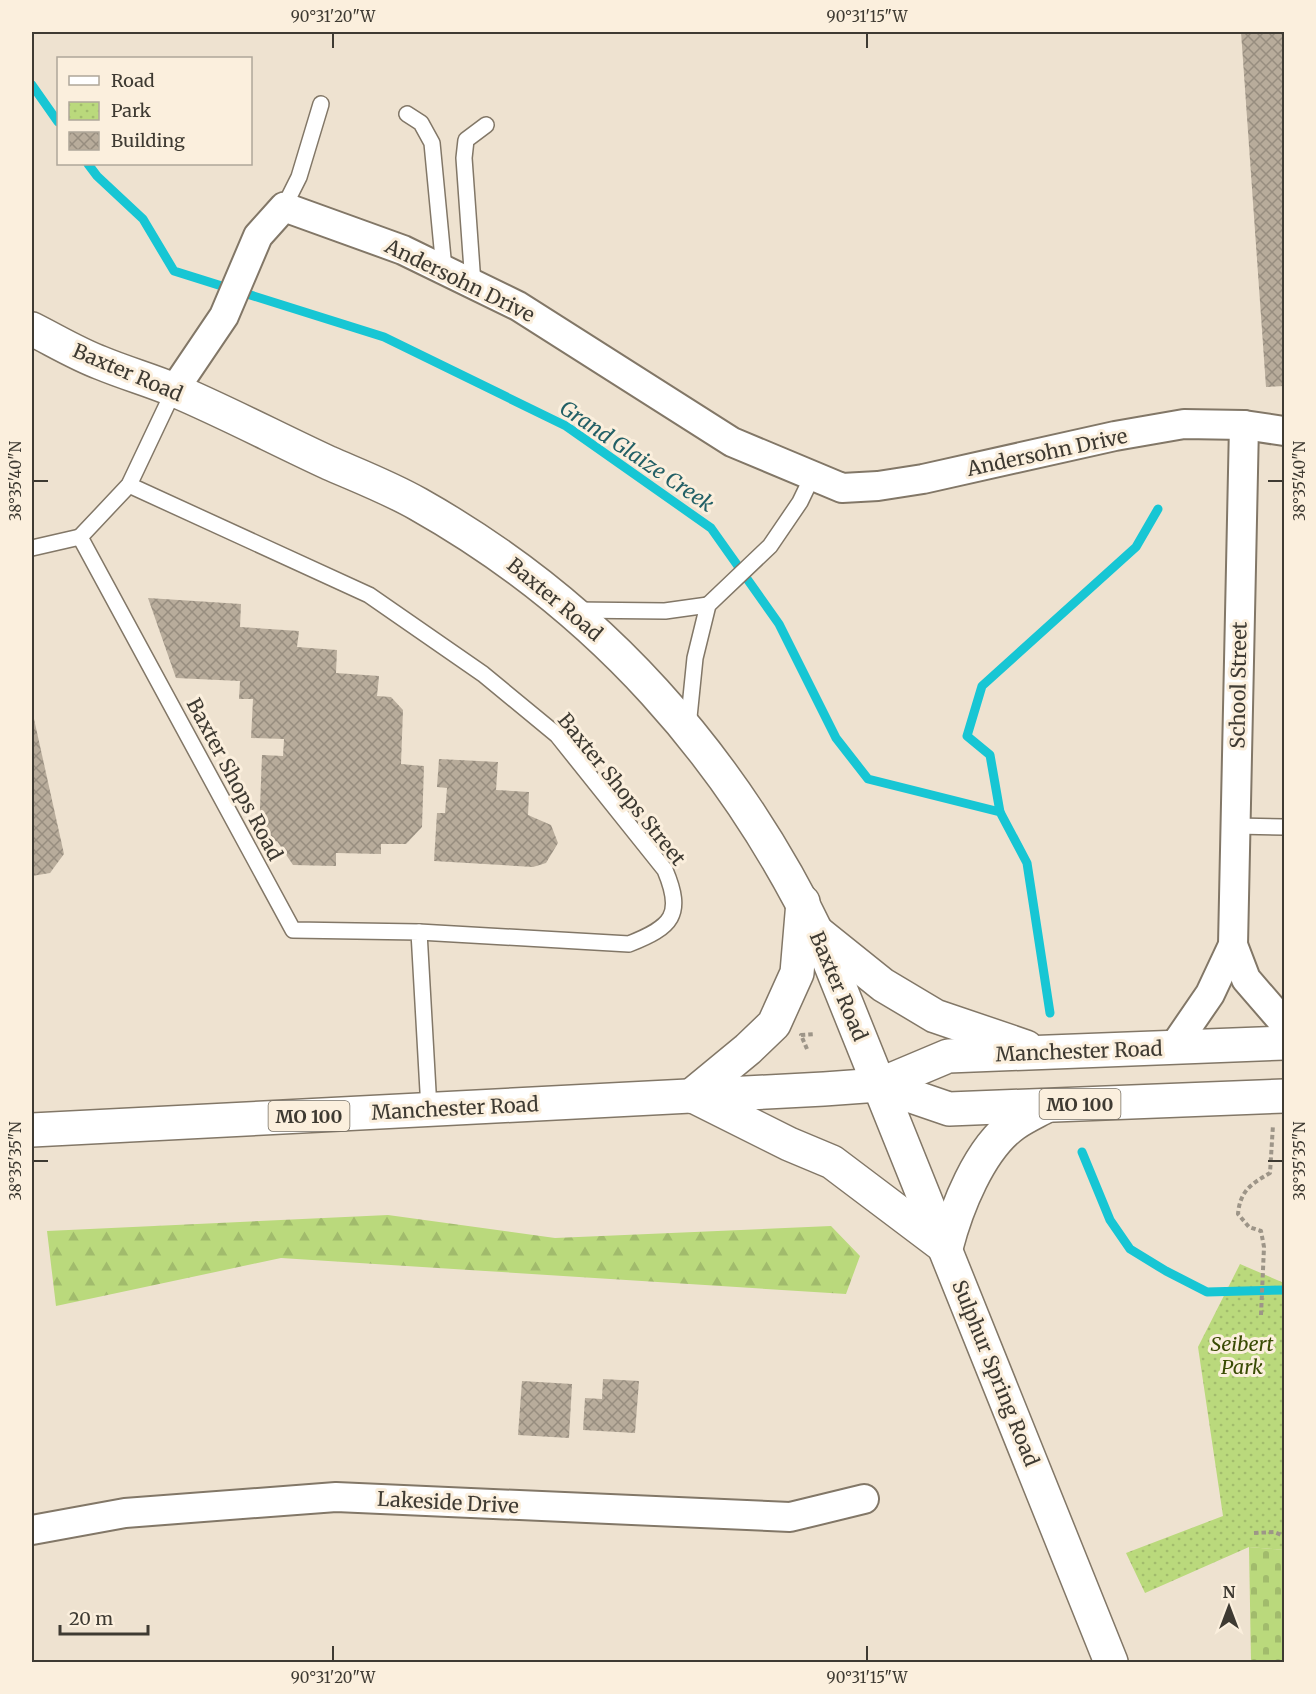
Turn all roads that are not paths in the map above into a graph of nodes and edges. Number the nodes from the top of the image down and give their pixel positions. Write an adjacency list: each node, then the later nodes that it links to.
1 (321, 104): 4 (lane)
2 (407, 114): 5 (lane)
3 (486, 125): 6 (lane)
4 (284, 207): 5 (street, Andersohn Drive); 8 (street)
5 (444, 269): 6 (street, Andersohn Drive)
6 (473, 284): 11 (street, Andersohn Drive)
7 (32, 328): 8 (main road, Baxter Road)
8 (174, 390): 12 (lane); 16 (main road, Baxter Road)
9 (1244, 425): 10 (street, Andersohn Drive); 11 (street, Andersohn Drive); 18 (street, School Street)
10 (1284, 431)
11 (813, 477): 15 (lane)
12 (129, 485): 13 (lane); 21 (lane, Baxter Shops Street)
13 (80, 537): 14 (lane); 21 (lane, Baxter Shops Road)
14 (32, 548)
15 (708, 605): 16 (lane); 17 (lane)
16 (571, 610): 17 (main road, Baxter Road)
17 (688, 728): 20 (main road, Baxter Road)
18 (1235, 826): 19 (lane); 23 (street, School Street)
19 (1284, 827)
20 (803, 902): 22 (main road, Baxter Road); 29 (main road)
21 (418, 932): 32 (lane)
22 (817, 932): 27 (main road); 28 (main road, Baxter Road)
23 (1233, 945): 24 (street, School Street); 26 (street, School Street)
24 (1284, 1023)
25 (1284, 1043): 26 (main road, Manchester Road / MO 100)
26 (1173, 1047): 27 (main road, Manchester Road / MO 100)
27 (1042, 1053): 28 (main road, Manchester Road / MO 100)
28 (879, 1085): 29 (main road, Manchester Road / MO 100); 30 (main road, Manchester Road / MO 100); 34 (main road, Sulphur Spring Road)
29 (692, 1095): 32 (main road, Manchester Road / MO 100); 34 (main road)
30 (1046, 1106): 31 (main road, Manchester Road / MO 100); 34 (main road)
31 (1279, 1108)
32 (429, 1109): 33 (main road, Manchester Road / MO 100)
33 (32, 1130)
34 (946, 1248): 37 (main road, Sulphur Spring Road)
35 (864, 1499): 36 (street, Lakeside Drive)
36 (32, 1530)
37 (1112, 1662)

